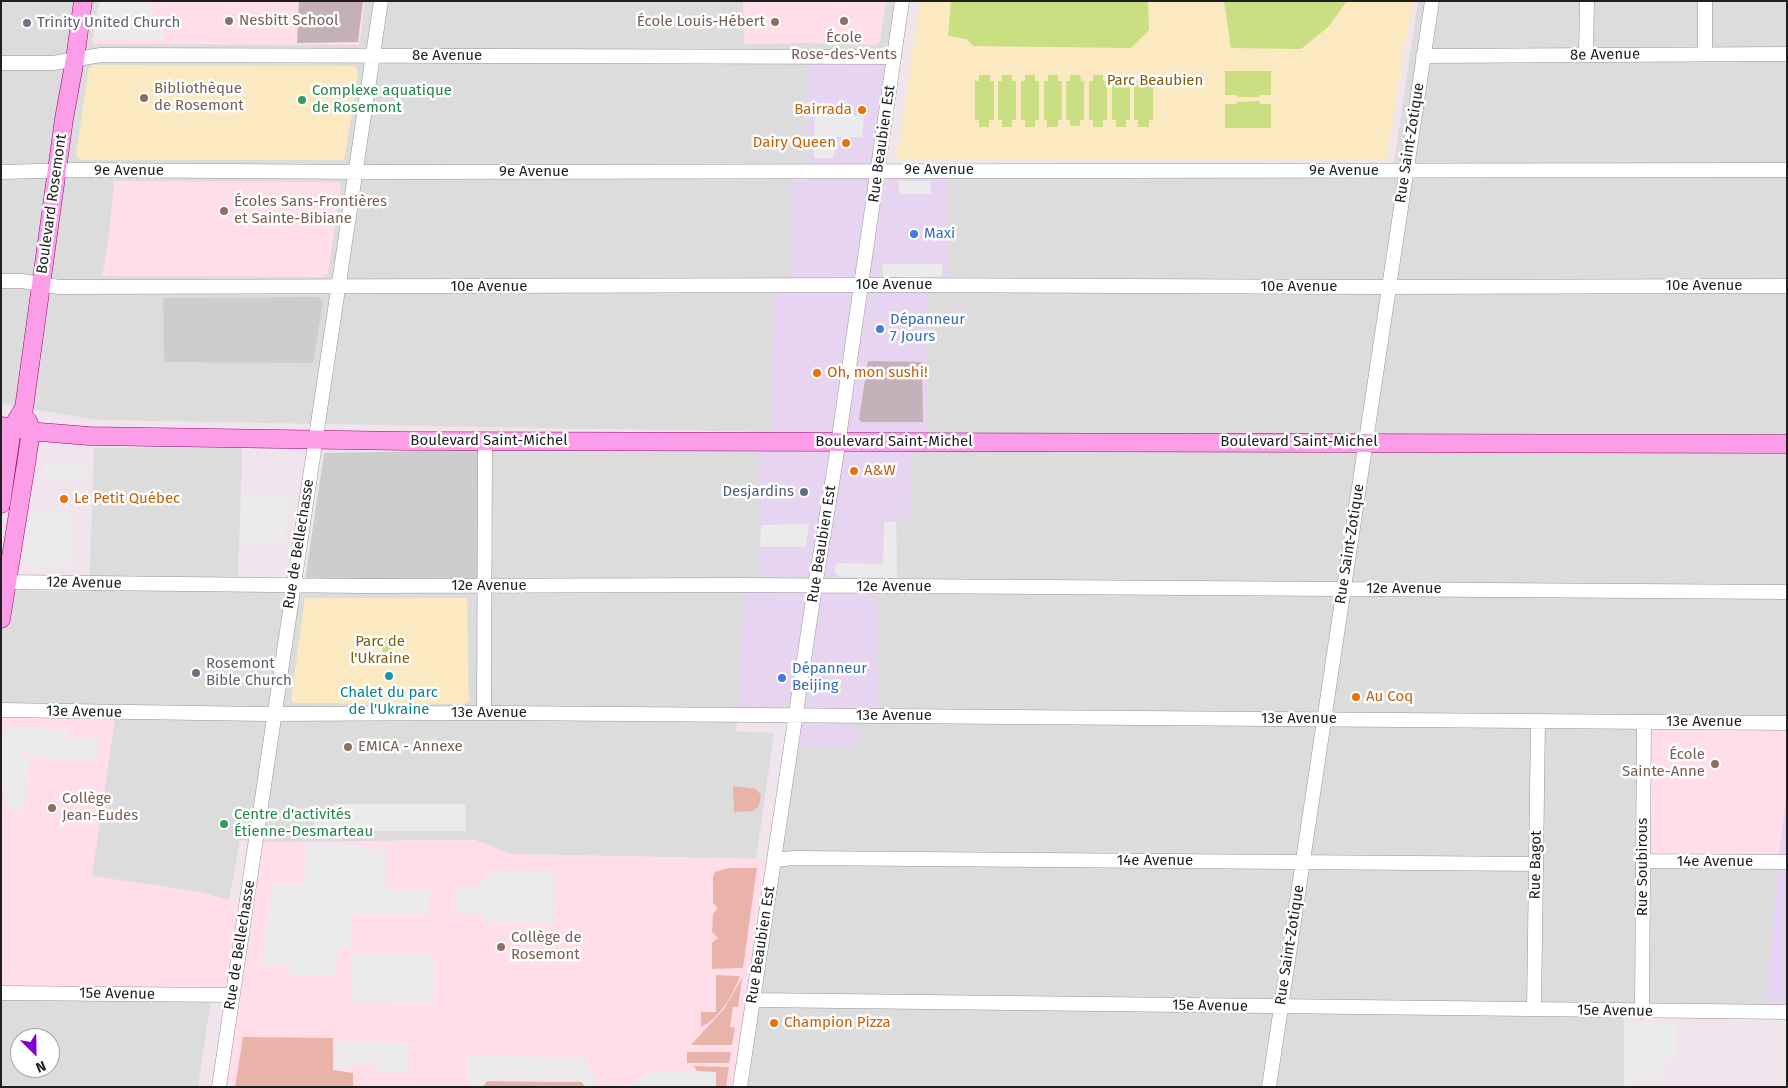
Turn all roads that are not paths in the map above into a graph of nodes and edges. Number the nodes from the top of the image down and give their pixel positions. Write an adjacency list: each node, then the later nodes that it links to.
1 (83, 1): 13 (main road, Boulevard Rosemont)
2 (380, 1): 10 (street, Rue de Bellechasse)
3 (902, 1): 12 (street, Rue Beaubien Est)
4 (1432, 1): 11 (street, Rue Saint-Zotique)
5 (1587, 1): 9 (street)
6 (1705, 1): 7 (street)
7 (1705, 54): 8 (street, 8e Avenue); 9 (street, 8e Avenue)
8 (1787, 54)
9 (1586, 55): 11 (street, 8e Avenue)
10 (372, 56): 12 (street, 8e Avenue); 13 (street, 8e Avenue); 20 (street, Rue de Bellechasse)
11 (1423, 56): 17 (street, Rue Saint-Zotique)
12 (894, 58): 15 (street, Rue Beaubien Est)
13 (75, 59): 14 (street, 8e Avenue); 19 (main road, Boulevard Rosemont)
14 (1, 63)
15 (878, 170): 17 (street, 9e Avenue); 20 (street, 9e Avenue); 23 (street, Rue Beaubien Est)
16 (1787, 170): 17 (street, 9e Avenue)
17 (1406, 171): 26 (street, Rue Saint-Zotique)
18 (1, 172): 19 (street, 9e Avenue)
19 (58, 172): 20 (street, 9e Avenue); 22 (main road, Boulevard Rosemont)
20 (354, 172): 25 (street, Rue de Bellechasse)
21 (1, 281): 22 (street, 10e Avenue)
22 (41, 283): 25 (street, 10e Avenue); 27 (main road, Boulevard Rosemont)
23 (862, 285): 25 (street, 10e Avenue); 26 (street, 10e Avenue); 32 (street, Rue Beaubien Est)
24 (1787, 286): 26 (street, 10e Avenue)
25 (338, 287): 30 (street, Rue de Bellechasse)
26 (1389, 287): 33 (street, Rue Saint-Zotique)
27 (24, 408): 28 (main road, Boulevard Rosemont); 29 (main road, Boulevard Rosemont)
28 (6, 427): 29 (main road, Boulevard Saint-Michel); 35 (main road, Boulevard Rosemont)
29 (31, 431): 30 (main road, Boulevard Saint-Michel); 36 (main road, Boulevard Rosemont)
30 (315, 440): 31 (main road, Boulevard Saint-Michel); 37 (street, Rue de Bellechasse)
31 (485, 441): 32 (main road, Boulevard Saint-Michel); 39 (street)
32 (838, 442): 33 (main road, Boulevard Saint-Michel); 38 (street, Rue Beaubien Est)
33 (1366, 442): 34 (main road, Boulevard Saint-Michel); 40 (street, Rue Saint-Zotique)
34 (1787, 444)
35 (1, 504)
36 (4, 582): 37 (street, 12e Avenue); 42 (main road, Boulevard Rosemont)
37 (293, 585): 39 (street, 12e Avenue); 45 (street, Rue de Bellechasse)
38 (815, 586): 39 (street, 12e Avenue); 40 (street, 12e Avenue); 46 (street, Rue Beaubien Est)
39 (485, 587): 44 (street)
40 (1344, 589): 41 (street, 12e Avenue); 47 (street, Rue Saint-Zotique)
41 (1787, 592)
42 (1, 619)
43 (1, 710): 45 (street, 13e Avenue)
44 (484, 713): 45 (street, 13e Avenue); 46 (street, 13e Avenue)
45 (274, 714): 57 (street, Rue de Bellechasse)
46 (797, 716): 47 (street, 13e Avenue); 51 (street, Rue Beaubien Est)
47 (1324, 719): 48 (street, 13e Avenue); 54 (street, Rue Saint-Zotique)
48 (1538, 721): 49 (street, 13e Avenue); 55 (street, Rue Bagot)
49 (1644, 722): 50 (street, 13e Avenue); 52 (street, Rue Soubirous)
50 (1787, 722)
51 (774, 860): 54 (street, 14e Avenue); 58 (street, Rue Beaubien Est)
52 (1643, 861): 53 (street, 14e Avenue); 61 (street, Rue Soubirous)
53 (1787, 862)
54 (1303, 863): 55 (street, 14e Avenue); 59 (street, Rue Saint-Zotique)
55 (1536, 864): 60 (street, Rue Bagot)
56 (1, 992): 57 (street, 15e Avenue)
57 (233, 995): 63 (street, Rue de Bellechasse)
58 (753, 1000): 59 (street, 15e Avenue); 64 (street, Rue Beaubien Est)
59 (1280, 1007): 60 (street, 15e Avenue); 65 (street, Rue Saint-Zotique)
60 (1534, 1009): 61 (street, 15e Avenue)
61 (1642, 1011): 62 (street, 15e Avenue)
62 (1787, 1012)
63 (219, 1087)
64 (740, 1087)
65 (1269, 1087)

